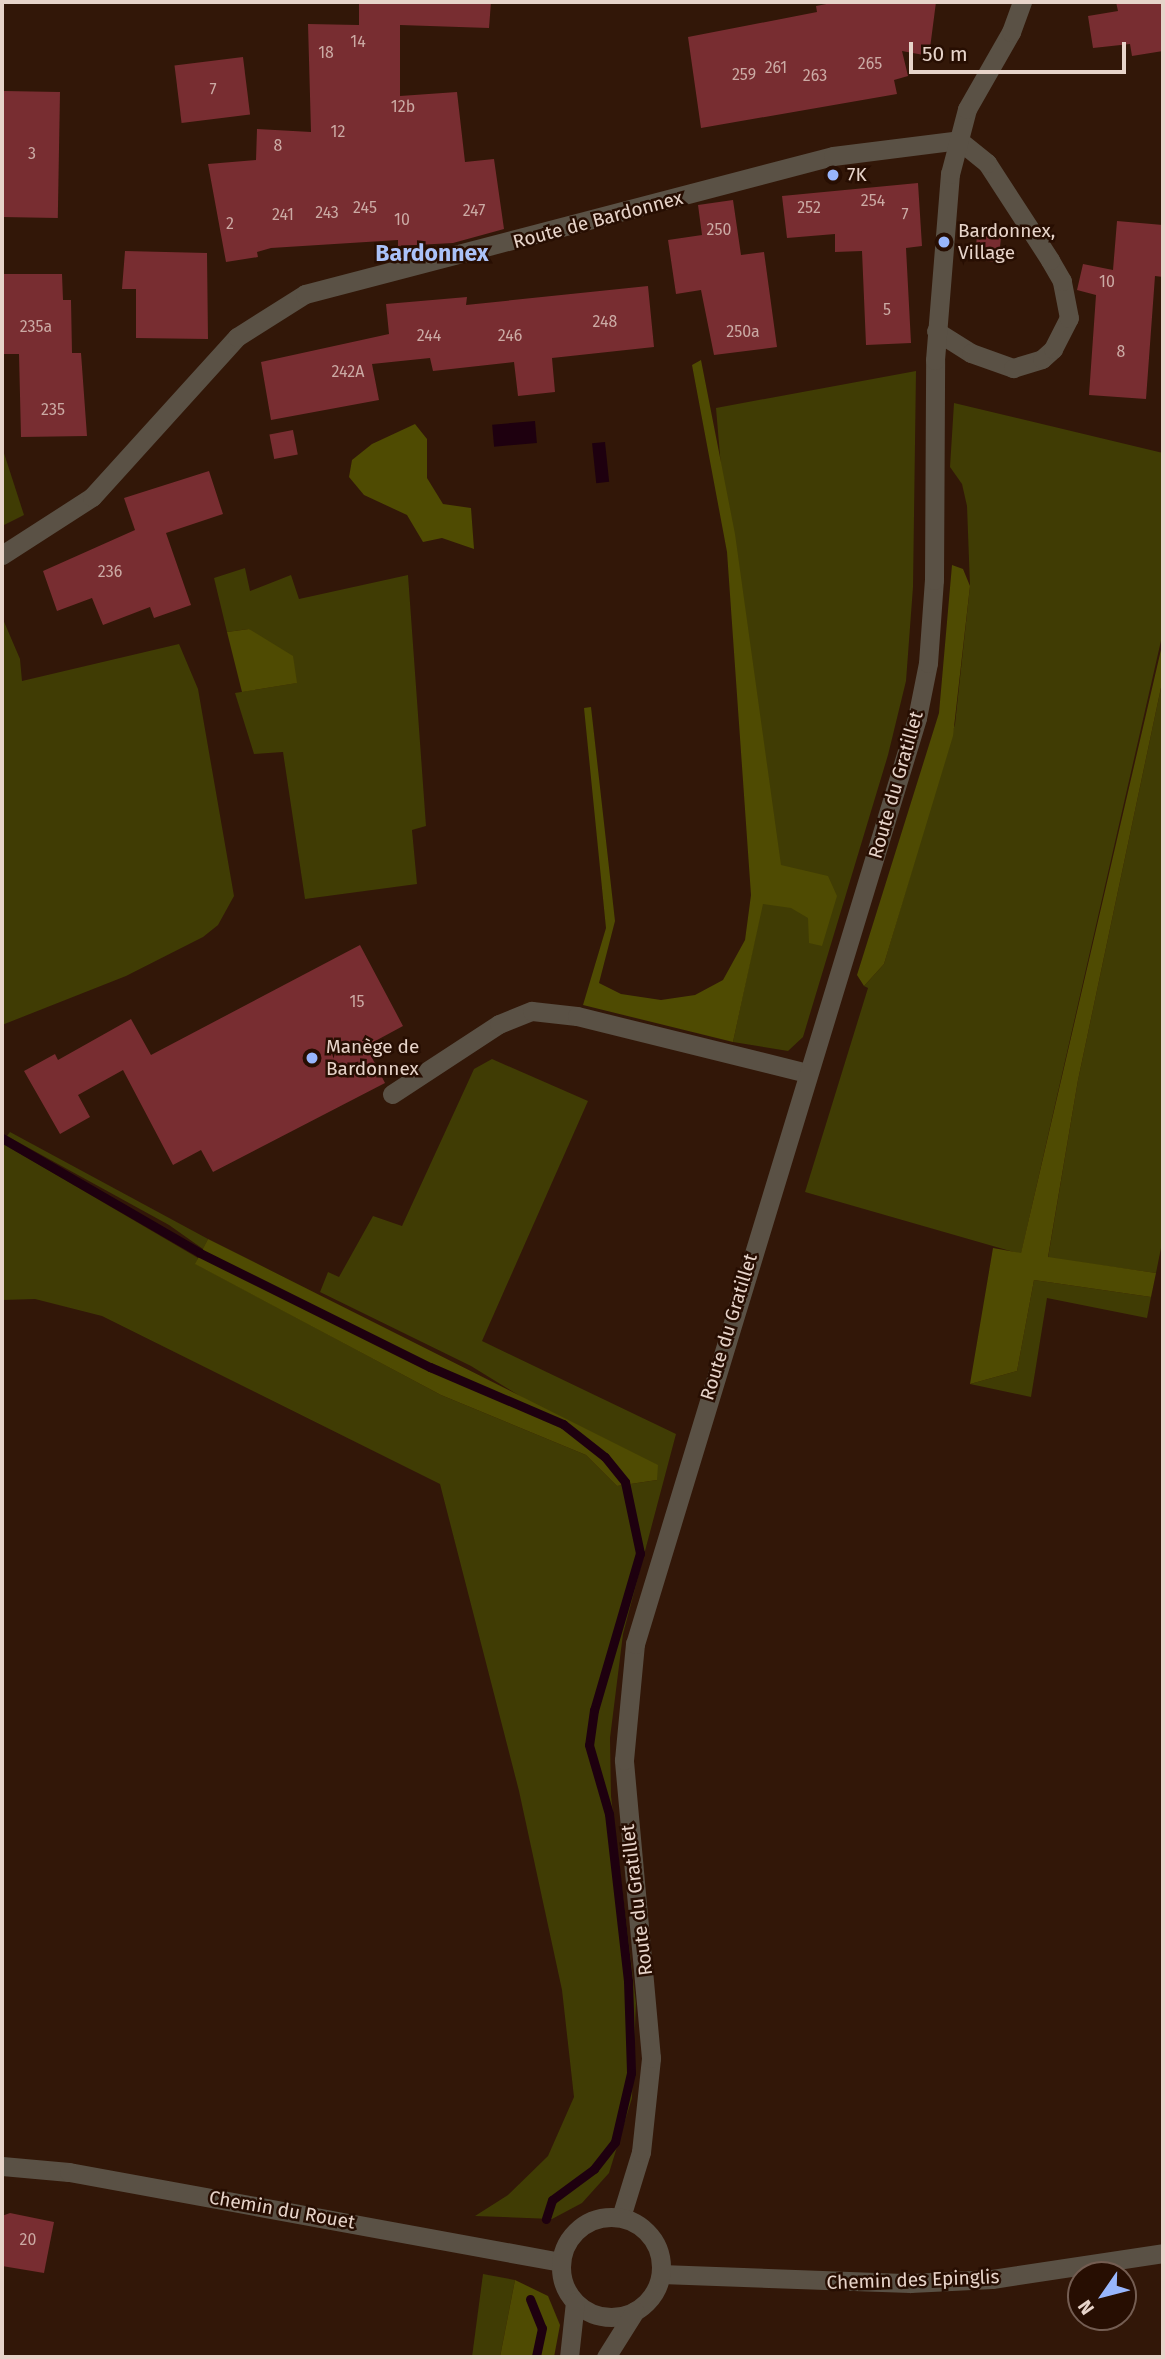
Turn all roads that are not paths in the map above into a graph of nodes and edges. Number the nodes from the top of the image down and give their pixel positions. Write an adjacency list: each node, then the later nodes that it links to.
1 (1022, 2): 2 (street, Route du Gratillet)
2 (959, 140): 3 (street, Route du Gratillet); 3 (street); 4 (street, Route de Bardonnex)
3 (936, 331): 5 (street, Route du Gratillet)
4 (2, 555)
5 (807, 1073): 6 (street); 8 (street, Route du Gratillet)
6 (392, 1094)
7 (2, 2166): 10 (street, Chemin du Rouet)
8 (621, 2217): 10 (street); 11 (street)
9 (1163, 2253): 11 (street, Chemin des Epinglis)
10 (561, 2262): 12 (street)
11 (661, 2274): 13 (street)
12 (575, 2302): 13 (street); 14 (street)
13 (635, 2311): 15 (street)
14 (569, 2357)
15 (606, 2357)

